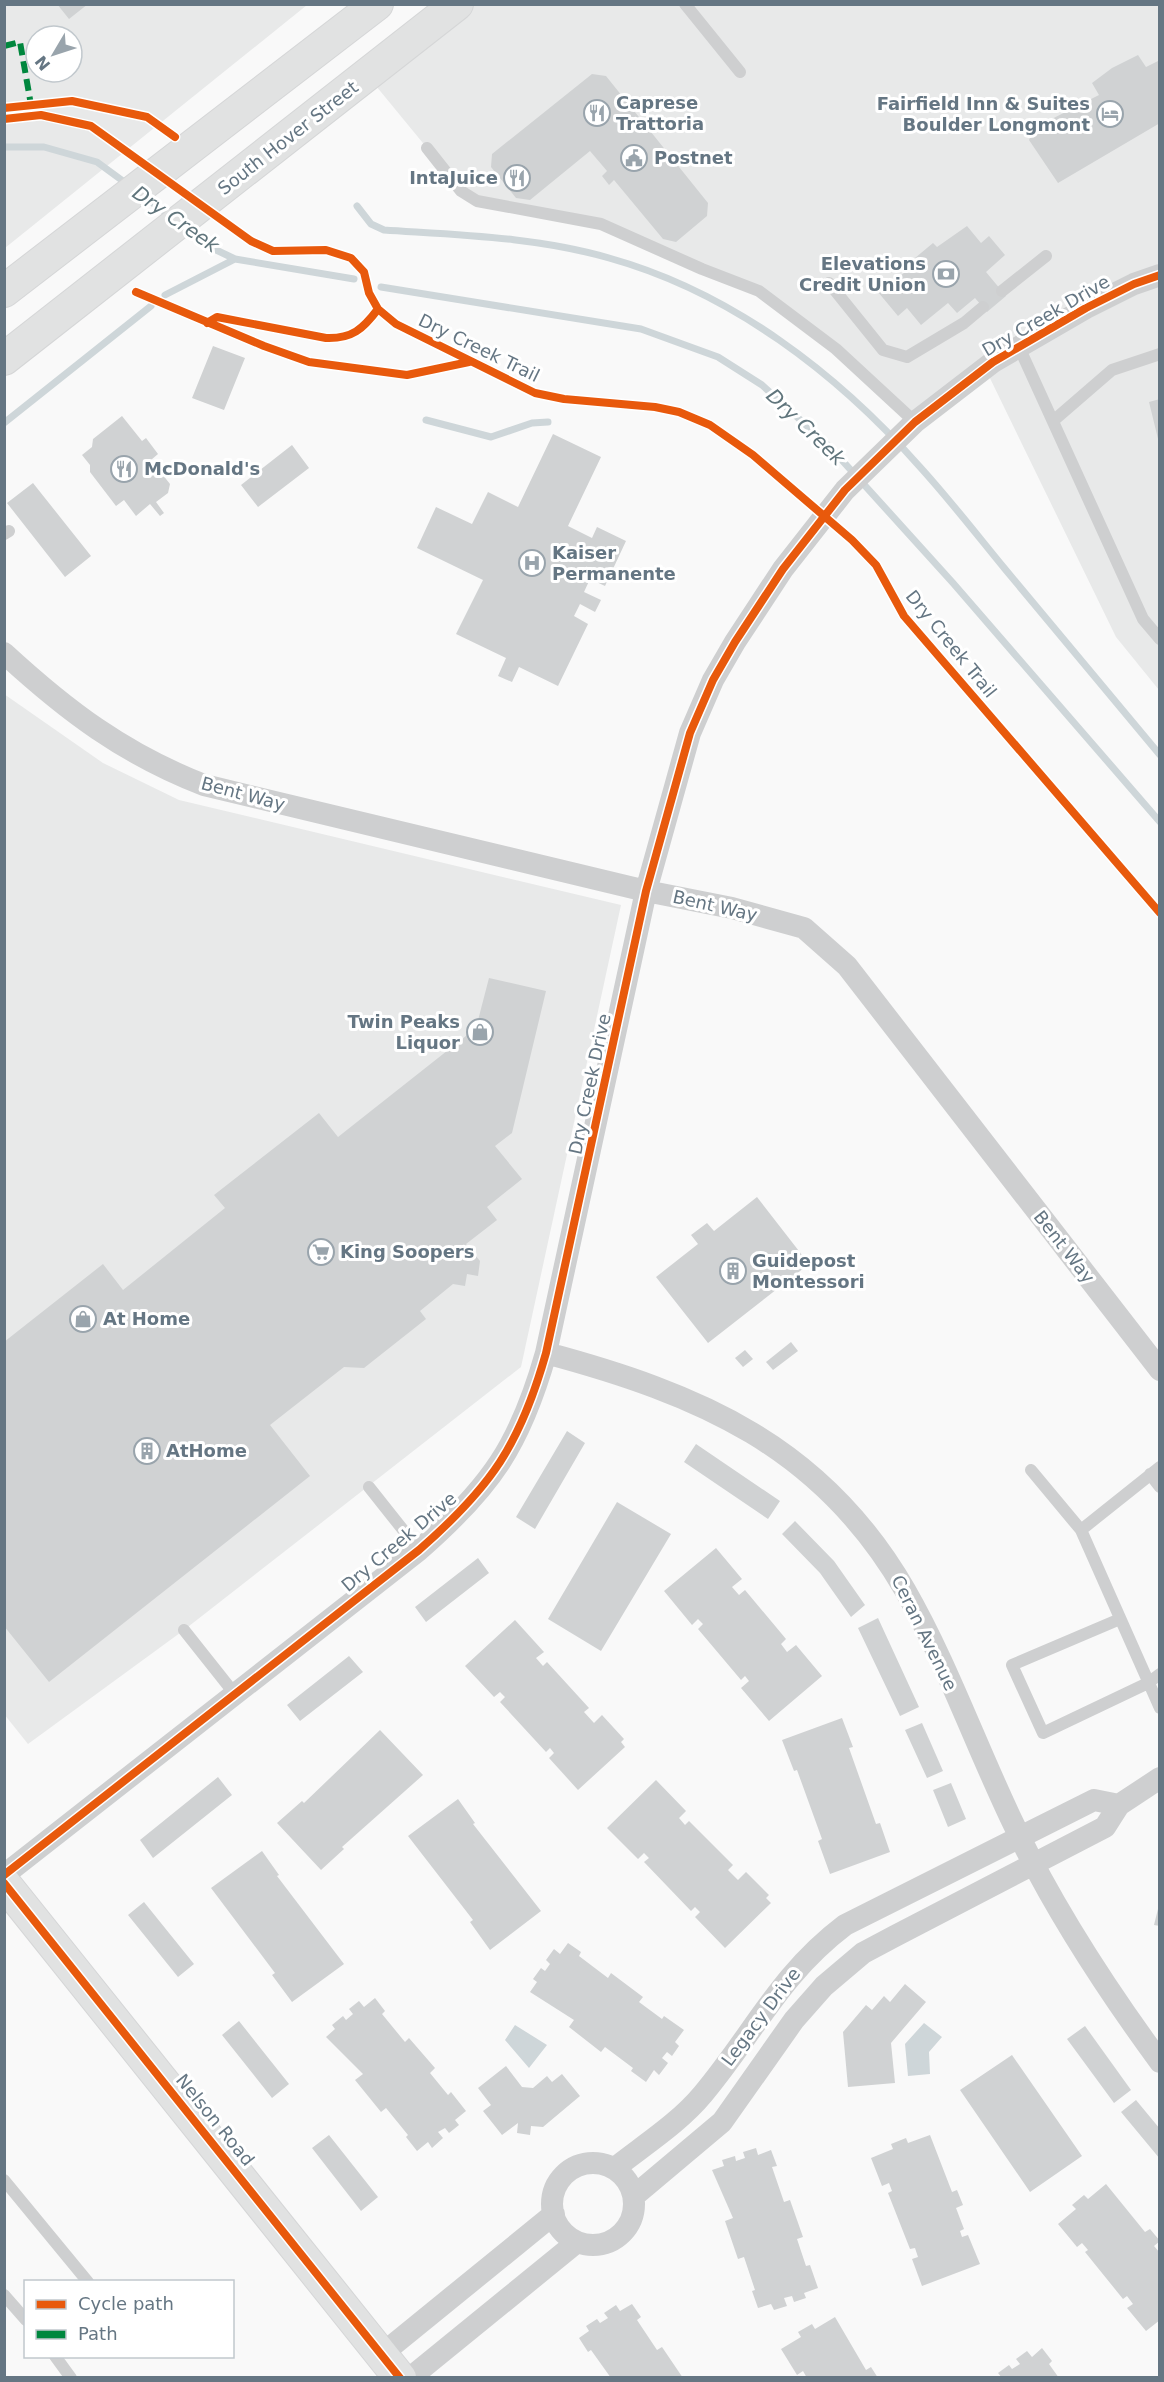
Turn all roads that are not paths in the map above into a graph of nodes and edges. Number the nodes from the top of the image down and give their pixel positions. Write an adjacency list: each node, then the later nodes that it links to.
1 (377, 4): 9 (main road)
2 (458, 4): 14 (main road, South Hover Street)
3 (685, 4): 4 (lane)
4 (740, 72)
5 (427, 148): 16 (lane)
6 (1046, 256): 10 (lane)
7 (1160, 275): 12 (street, Dry Creek Drive)
8 (829, 284): 11 (lane)
9 (4, 291)
10 (1002, 291)
11 (983, 307)
12 (1019, 347): 15 (lane); 16 (street, Dry Creek Drive)
13 (1160, 354): 15 (lane)
14 (4, 360)
15 (1053, 421): 17 (lane)
16 (915, 422): 19 (street, Dry Creek Drive)
17 (1160, 639)
18 (4, 653): 19 (street, Bent Way)
19 (646, 891): 20 (street, Dry Creek Drive); 21 (street, Bent Way)
20 (546, 1353): 27 (street, Dry Creek Drive); 36 (street, Ceran Avenue)
21 (1160, 1370)
22 (1031, 1470): 26 (lane)
23 (1155, 1471): 25 (lane); 26 (lane)
24 (369, 1487): 27 (lane)
25 (1160, 1487)
26 (1082, 1530): 28 (lane)
27 (419, 1550): 32 (street, Dry Creek Drive)
28 (1120, 1619): 31 (lane); 31 (lane)
29 (184, 1630): 32 (lane)
30 (1160, 1674): 31 (lane)
31 (1148, 1683): 33 (lane)
32 (234, 1694): 38 (street, Dry Creek Drive)
33 (1160, 1708)
34 (1160, 1778): 35 (street)
35 (1119, 1805): 36 (street, Legacy Drive); 37 (street, Legacy Drive)
36 (1019, 1836): 37 (street, Ceran Avenue); 41 (street, Legacy Drive)
37 (1033, 1865): 40 (street, Ceran Avenue); 43 (street, Legacy Drive)
38 (4, 1875)
39 (4, 1883): 50 (main road, Nelson Road)
40 (1160, 2062)
41 (615, 2168): 43 (street); 44 (street)
42 (4, 2180): 46 (lane)
43 (634, 2196): 45 (street)
44 (554, 2214): 45 (street); 50 (street)
45 (577, 2242): 52 (street)
46 (86, 2280)
47 (4, 2295): 48 (lane)
48 (24, 2318)
49 (56, 2358): 51 (lane)
50 (391, 2366)
51 (71, 2378)
52 (410, 2378)

